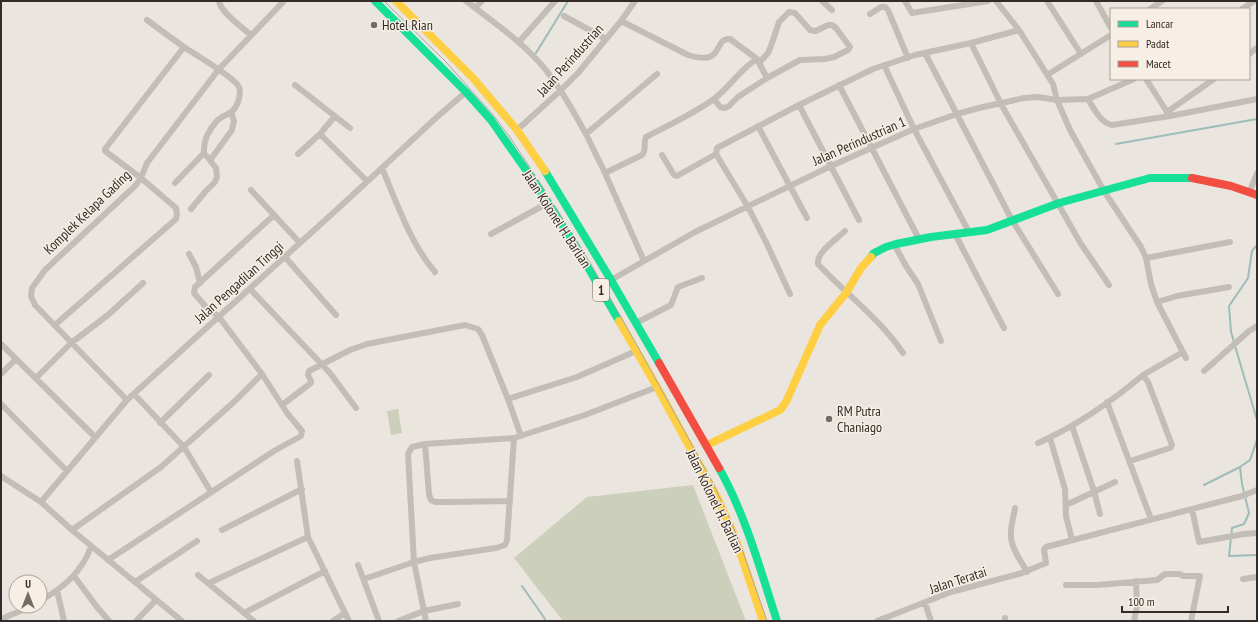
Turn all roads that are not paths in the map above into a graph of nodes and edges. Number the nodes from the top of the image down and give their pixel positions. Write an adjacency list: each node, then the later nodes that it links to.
1 (219, 1): 29 (street)
2 (284, 1): 29 (street, Komplek Kelapa Gading)
3 (375, 1): 50 (main road, Jalan Kolonel H. Barlian / 1)
4 (396, 1): 64 (main road, 1)
5 (466, 1): 19 (street)
6 (482, 1): 19 (street)
7 (554, 1): 32 (street)
8 (626, 1): 17 (street)
9 (823, 1): 22 (street)
10 (905, 1): 18 (street)
11 (988, 1): 18 (street)
12 (996, 1): 28 (street)
13 (1048, 1): 36 (street)
14 (1096, 1): 27 (street)
15 (1162, 1): 20 (street)
16 (1254, 1): 21 (street)
17 (634, 3): 26 (street, Jalan Perindustrian)
18 (949, 4)
19 (475, 8): 32 (street)
20 (1152, 8)
21 (1244, 8)
22 (832, 10)
23 (870, 14): 37 (street)
24 (564, 16): 31 (street)
25 (147, 20): 34 (street)
26 (621, 21): 31 (street, Jalan Perindustrian); 38 (street)
27 (1110, 26)
28 (1018, 30): 33 (street); 42 (street)
29 (251, 35): 40 (street, Komplek Kelapa Gading)
30 (1110, 36): 36 (street)
31 (606, 39): 49 (street, Jalan Perindustrian)
32 (519, 42): 49 (street)
33 (971, 43): 35 (street); 55 (street)
34 (184, 47): 40 (street); 77 (street)
35 (925, 53): 37 (street); 58 (street)
36 (1081, 54): 42 (street)
37 (908, 58): 39 (street)
38 (758, 60): 43 (street); 43 (street); 51 (street)
39 (884, 65): 48 (street); 63 (street)
40 (219, 69): 57 (street); 77 (street, Komplek Kelapa Gading)
41 (657, 74): 66 (street)
42 (1047, 75): 54 (street)
43 (767, 78): 51 (street)
44 (1132, 80): 52 (street, Jalan Perindustrian 1)
45 (1147, 80): 59 (street)
46 (1213, 80): 59 (street)
47 (294, 85): 60 (street)
48 (840, 85): 56 (street); 67 (street)
49 (560, 91): 64 (street, Jalan Perindustrian); 66 (street)
50 (466, 92): 74 (street, Jalan Pengadilan Tinggi); 84 (main road, Jalan Kolonel H. Barlian / 1)
51 (714, 99): 75 (street)
52 (1088, 99): 54 (street, Jalan Perindustrian 1); 59 (street)
53 (1257, 99): 59 (street)
54 (1057, 100): 55 (street, Jalan Perindustrian 1); 82 (street)
55 (1001, 104): 58 (street, Jalan Perindustrian 1); 85 (street)
56 (799, 105): 61 (street); 73 (street)
57 (231, 112): 68 (street); 72 (street)
58 (957, 114): 63 (street, Jalan Perindustrian 1); 91 (street)
59 (1168, 114)
60 (335, 116): 62 (street); 65 (street)
61 (758, 126): 70 (street); 80 (street)
62 (350, 128)
63 (914, 129): 67 (street, Jalan Perindustrian 1); 93 (street)
64 (517, 130): 106 (main road, 1)
65 (320, 134): 69 (street); 78 (street)
66 (586, 134): 75 (street)
67 (871, 147): 73 (street, Jalan Perindustrian 1); 96 (street)
68 (204, 153): 72 (street); 79 (street)
69 (298, 154)
70 (716, 154): 71 (street); 86 (street)
71 (662, 155)
72 (211, 160): 87 (street)
73 (831, 166): 80 (street, Jalan Perindustrian 1); 90 (street)
74 (382, 168): 78 (street, Jalan Pengadilan Tinggi); 104 (street)
75 (605, 173): 103 (street)
76 (1257, 173): 83 (street)
77 (141, 178): 119 (street, Komplek Kelapa Gading); 119 (street)
78 (367, 182): 98 (street, Jalan Pengadilan Tinggi)
79 (175, 183)
80 (790, 187): 86 (street, Jalan Perindustrian 1); 89 (street)
81 (251, 190): 88 (street)
82 (1104, 191): 83 (main road); 85 (main road); 102 (street)
83 (1253, 193)
84 (548, 203): 94 (street); 125 (main road, Jalan Kolonel H. Barlian / 1)
85 (1059, 203): 91 (main road); 109 (street)
86 (748, 207): 103 (street, Jalan Perindustrian 1); 113 (street)
87 (191, 209)
88 (274, 215): 98 (street); 107 (street)
89 (807, 218)
90 (859, 220)
91 (1012, 220): 93 (main road); 114 (street)
92 (845, 231): 112 (street)
93 (969, 232): 95 (main road)
94 (491, 234)
95 (955, 234): 96 (main road); 121 (street)
96 (918, 239): 99 (main road)
97 (1230, 242): 102 (street)
98 (300, 243): 101 (street, Jalan Pengadilan Tinggi)
99 (894, 244): 112 (main road); 122 (street)
100 (189, 254): 107 (street)
101 (285, 257): 111 (street, Jalan Pengadilan Tinggi); 116 (street)
102 (1146, 258): 115 (street)
103 (644, 261): 106 (street, Jalan Perindustrian 1)
104 (435, 272)
105 (702, 278): 118 (street)
106 (611, 280): 118 (main road, 1)
107 (200, 282): 117 (street)
108 (143, 283): 123 (street)
109 (1109, 285)
110 (1229, 287): 115 (street)
111 (250, 289): 117 (street, Jalan Pengadilan Tinggi); 130 (street)
112 (846, 292): 127 (street); 152 (main road)
113 (790, 294)
114 (1058, 294)
115 (1157, 302): 126 (street)
116 (336, 315)
117 (219, 317): 133 (street); 138 (street, Jalan Pengadilan Tinggi)
118 (636, 323): 152 (main road, 1)
119 (55, 325): 123 (street, Komplek Kelapa Gading)
120 (1257, 326): 131 (street)
121 (1004, 328)
122 (941, 341)
123 (71, 343): 136 (street); 140 (street, Komplek Kelapa Gading)
124 (1, 344): 129 (street)
125 (636, 351): 137 (main road, Jalan Kolonel H. Barlian / 1); 139 (street)
126 (1183, 352): 128 (street); 135 (street)
127 (903, 353)
128 (1186, 358)
129 (16, 360): 132 (street); 136 (street)
130 (321, 364): 139 (street); 143 (street); 144 (street)
131 (1204, 371)
132 (1, 374)
133 (262, 374): 143 (street); 153 (street)
134 (209, 375): 145 (street)
135 (1143, 375): 141 (street); 155 (street)
136 (36, 378): 147 (street)
137 (657, 387): 148 (street); 159 (main road, Jalan Kolonel H. Barlian / 1)
138 (134, 394): 140 (street, Jalan Pengadilan Tinggi); 145 (street)
139 (508, 399): 148 (street)
140 (127, 400): 147 (street, Jalan Pengadilan Tinggi)
141 (1107, 402): 146 (street); 155 (street)
142 (1, 404): 156 (street)
143 (282, 405): 163 (street)
144 (356, 408)
145 (160, 423): 153 (street)
146 (1072, 426): 149 (street); 164 (street)
147 (95, 437): 156 (street, Jalan Pengadilan Tinggi)
148 (518, 437): 151 (street); 165 (street)
149 (1050, 438): 150 (street); 167 (street)
150 (1038, 443)
151 (425, 444): 165 (street); 180 (street)
152 (707, 445): 157 (main road, 1)
153 (184, 447): 163 (street); 172 (street)
154 (297, 461): 161 (street)
155 (1130, 461): 171 (street)
156 (67, 471): 166 (street, Jalan Pengadilan Tinggi)
157 (721, 471): 159 (main road); 214 (main road, 1)
158 (1, 476): 166 (street)
159 (707, 479): 213 (main road, Jalan Kolonel H. Barlian / 1)
160 (1115, 482): 164 (street)
161 (302, 489): 173 (street); 175 (street)
162 (1257, 490): 169 (street)
163 (211, 492): 179 (street)
164 (1094, 492): 167 (street); 170 (street)
165 (510, 501): 180 (street)
166 (41, 502): 172 (street)
167 (1066, 505): 176 (street)
168 (1015, 508): 183 (street)
169 (1192, 508): 171 (street); 174 (street)
170 (1100, 514)
171 (1151, 519): 176 (street)
172 (72, 530): 178 (street)
173 (222, 530)
174 (1257, 533)
175 (308, 537): 182 (street); 191 (street)
176 (1072, 540): 183 (street, Jalan Teratai)
177 (197, 541): 190 (street)
178 (91, 547): 179 (street); 185 (street)
179 (108, 560): 190 (street)
180 (414, 562): 187 (street); 198 (street)
181 (358, 565): 187 (street)
182 (325, 571): 199 (street); 200 (street)
183 (1027, 572): 196 (street, Jalan Teratai)
184 (198, 575): 191 (street)
185 (74, 576): 193 (street); 204 (street)
186 (1257, 577): 188 (street)
187 (364, 579): 210 (street)
188 (1244, 579)
189 (1136, 581): 192 (street); 217 (street); 218 (street)
190 (135, 582): 195 (street)
191 (209, 584): 199 (street)
192 (1066, 585)
193 (57, 590): 194 (street); 203 (street)
194 (48, 596)
195 (156, 600): 205 (street); 206 (street)
196 (925, 603): 215 (street, Jalan Teratai); 216 (street)
197 (458, 604): 198 (street)
198 (424, 612): 211 (street); 212 (street)
199 (244, 613): 207 (street)
200 (346, 613): 208 (street); 209 (street)
201 (1, 619): 202 (street)
202 (9, 619)
203 (64, 621)
204 (109, 621)
205 (136, 621)
206 (182, 621)
207 (254, 621)
208 (333, 621)
209 (350, 621)
210 (379, 621)
211 (398, 621)
212 (426, 621)
213 (763, 621)
214 (778, 621)
215 (877, 621)
216 (931, 621)
217 (1134, 621)
218 (1191, 621)

